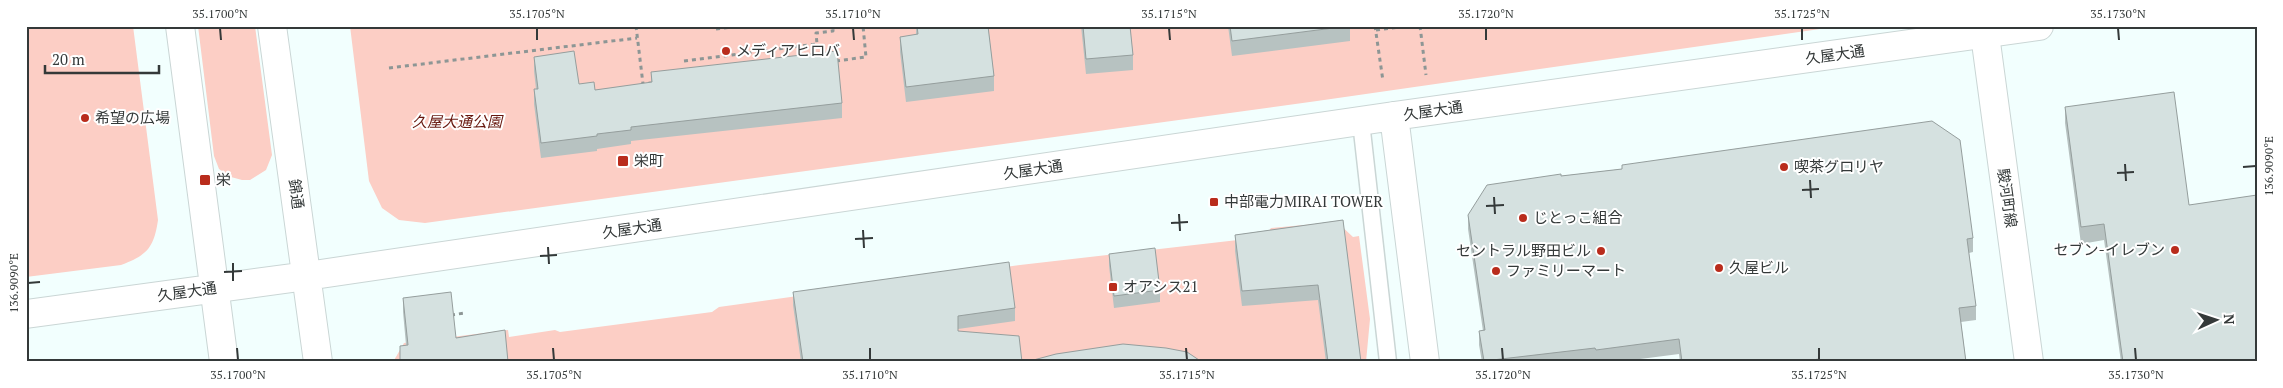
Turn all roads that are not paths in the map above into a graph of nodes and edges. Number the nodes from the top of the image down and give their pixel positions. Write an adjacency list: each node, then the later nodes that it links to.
1 (180, 26): 8 (street)
2 (272, 26): 7 (street, 錦通)
3 (2039, 26): 4 (street, 久屋大通)
4 (1985, 35): 5 (street, 久屋大通); 14 (street, 駿河町線)
5 (1394, 116): 6 (street, 久屋大通); 13 (street)
6 (1361, 122): 7 (street, 久屋大通); 12 (lane)
7 (307, 276): 8 (street, 久屋大通); 11 (street, 錦通)
8 (215, 288): 9 (street, 久屋大通); 10 (street)
9 (26, 314)
10 (224, 362)
11 (318, 362)
12 (1388, 362)
13 (1425, 362)
14 (2029, 362)

